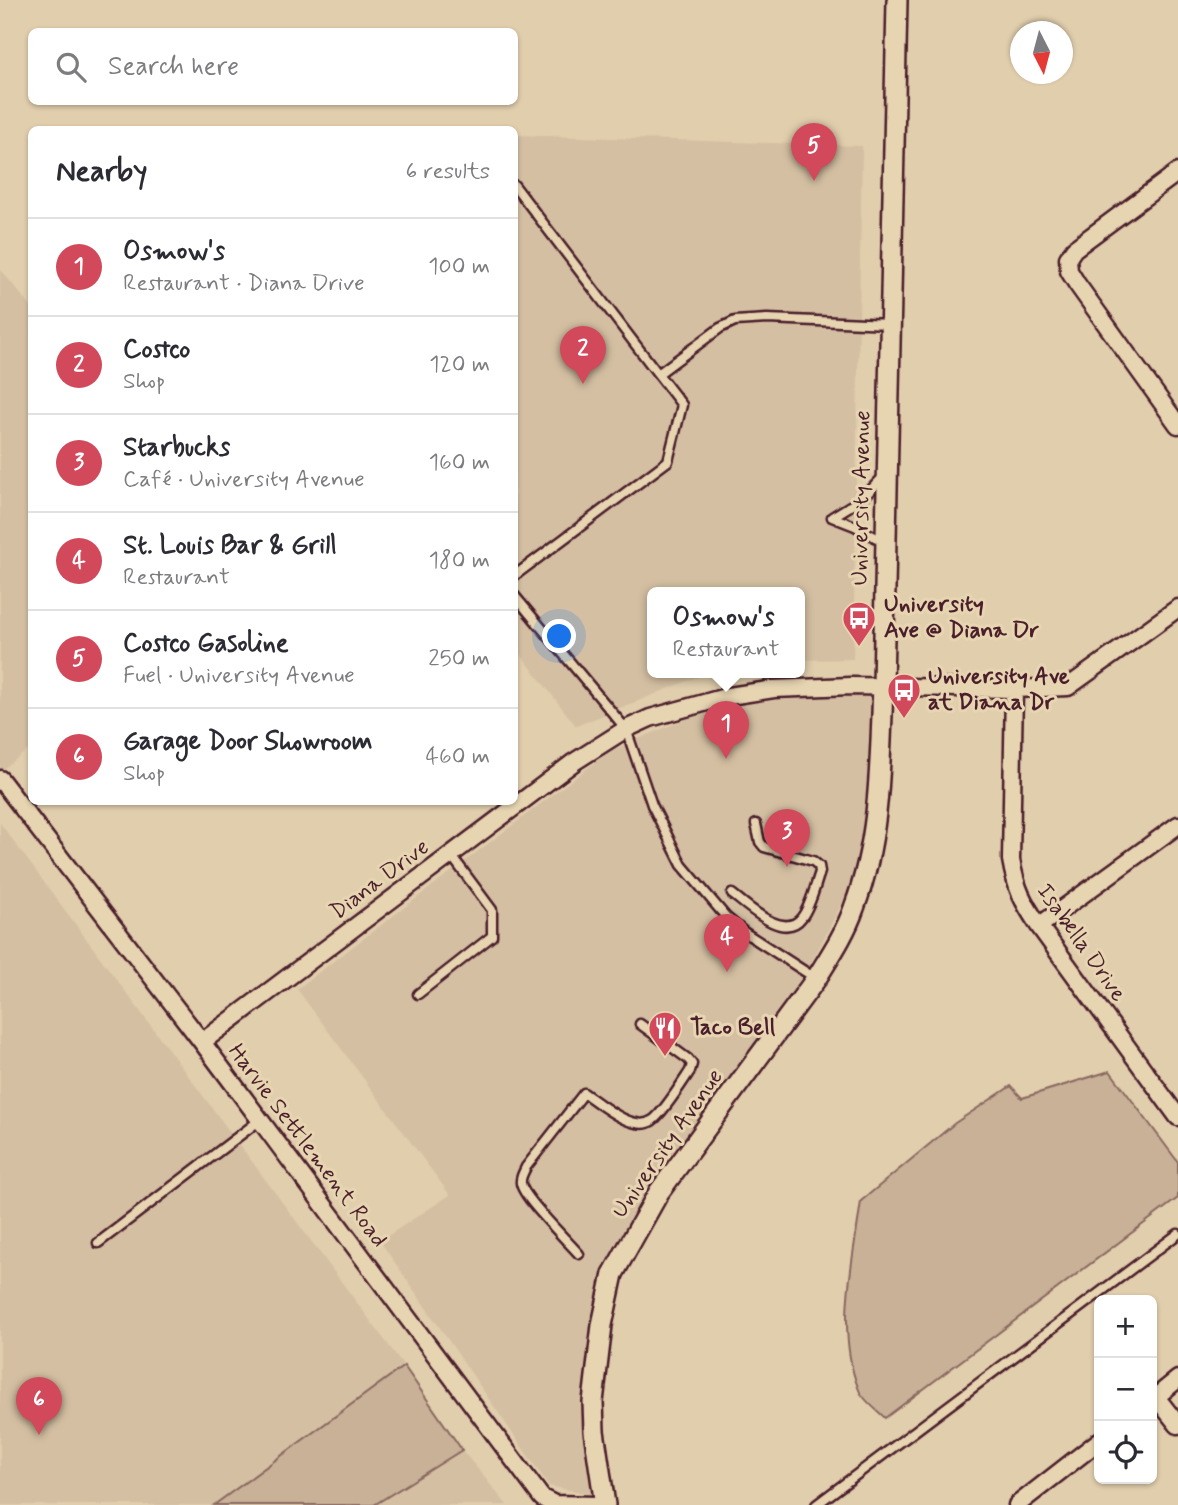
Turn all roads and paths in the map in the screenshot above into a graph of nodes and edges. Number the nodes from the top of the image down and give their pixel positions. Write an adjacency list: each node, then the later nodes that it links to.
1 (897, 0): 4 (street, University Avenue)
2 (1178, 172): 6 (street)
3 (518, 190): 5 (lane)
4 (890, 324): 5 (lane); 7 (street, University Avenue)
5 (658, 374): 9 (lane)
6 (1178, 425)
7 (886, 474): 8 (street, University Avenue); 8 (lane)
8 (886, 543): 12 (street, University Avenue)
9 (518, 573)
10 (518, 600): 14 (lane)
11 (1178, 608): 13 (street, Diana Drive)
12 (883, 686): 13 (street, Diana Drive); 14 (street, Diana Drive); 23 (street, University Avenue)
13 (1014, 689): 22 (street, Isabella Drive)
14 (626, 729): 16 (street, Diana Drive); 23 (lane)
15 (0, 779): 26 (street, Harvie Settlement Road)
16 (518, 804)
17 (517, 805): 20 (street, Diana Drive)
18 (756, 824): 21 (lane)
19 (1178, 825): 22 (street)
20 (451, 855): 24 (lane); 26 (street, Diana Drive)
21 (732, 894)
22 (1039, 926): 27 (street, Isabella Drive)
23 (816, 979): 38 (street, University Avenue)
24 (418, 994)
25 (640, 1024): 31 (lane)
26 (202, 1042): 28 (street, Harvie Settlement Road)
27 (1178, 1117)
28 (260, 1120): 30 (lane); 37 (street, Harvie Settlement Road)
29 (1178, 1234): 39 (lane)
30 (98, 1242)
31 (579, 1254)
32 (1178, 1379): 33 (street)
33 (1157, 1396)
34 (1157, 1402): 35 (street)
35 (1178, 1425)
36 (1094, 1445): 40 (street)
37 (596, 1505)
38 (605, 1505)
39 (817, 1505)
40 (1017, 1505)

